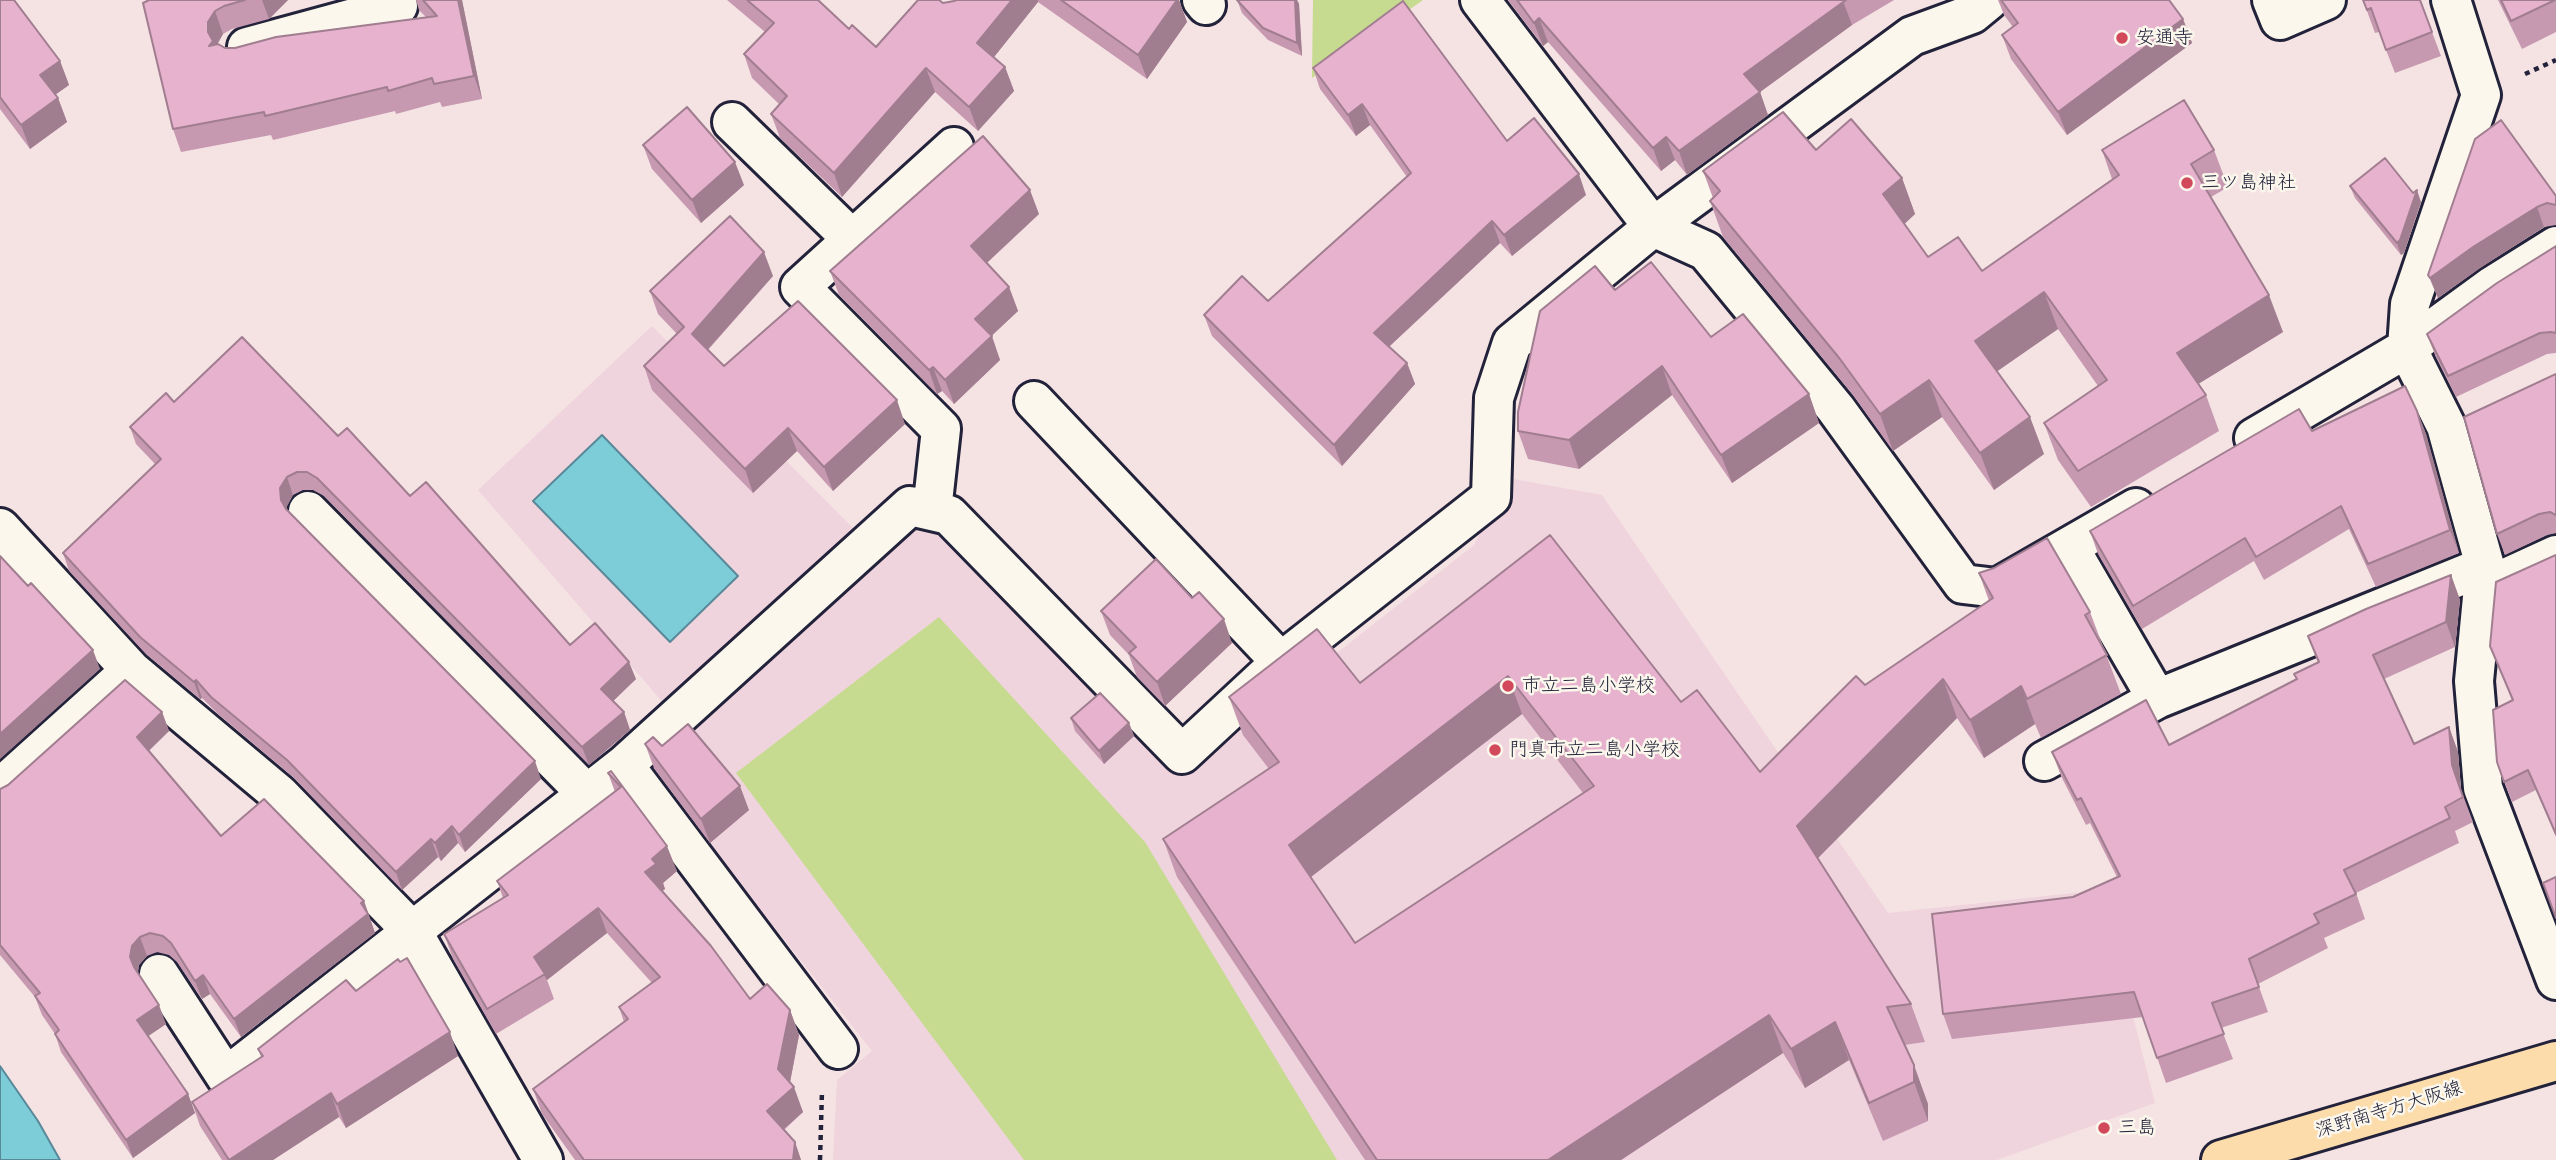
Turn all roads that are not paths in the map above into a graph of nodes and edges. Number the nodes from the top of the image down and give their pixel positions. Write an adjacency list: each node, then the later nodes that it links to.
1 (1989, 0): 10 (street)
2 (2272, 0): 3 (street)
3 (2326, 0)
4 (2452, 0): 13 (street)
5 (1492, 4): 10 (street)
6 (379, 6): 7 (street)
7 (238, 50)
8 (732, 122): 11 (street)
9 (954, 146): 11 (street)
10 (1653, 227): 22 (street); 25 (street)
11 (852, 239): 20 (street)
12 (2556, 246): 13 (street)
13 (2407, 348): 16 (street); 17 (street)
14 (1034, 401): 25 (street)
15 (2483, 409): 16 (street)
16 (2446, 426): 24 (street)
17 (2221, 457)
18 (2162, 492): 22 (street)
19 (308, 511): 31 (street)
20 (932, 511): 25 (street); 29 (street)
21 (0, 528): 26 (street)
22 (2069, 547): 27 (street)
23 (2556, 555): 24 (street)
24 (2485, 577): 27 (street); 32 (street)
25 (1281, 663)
26 (131, 670): 30 (street); 33 (street)
27 (2157, 699): 28 (street)
28 (2043, 761)
29 (624, 765): 31 (street); 36 (street)
30 (0, 788)
31 (587, 794): 33 (street)
32 (2542, 897): 35 (street)
33 (412, 931): 34 (street); 38 (street)
34 (159, 974)
35 (2556, 980)
36 (838, 1049)
37 (2556, 1061): 39 (main road, 深野南寺方大阪線)
38 (543, 1160)
39 (2221, 1160)

